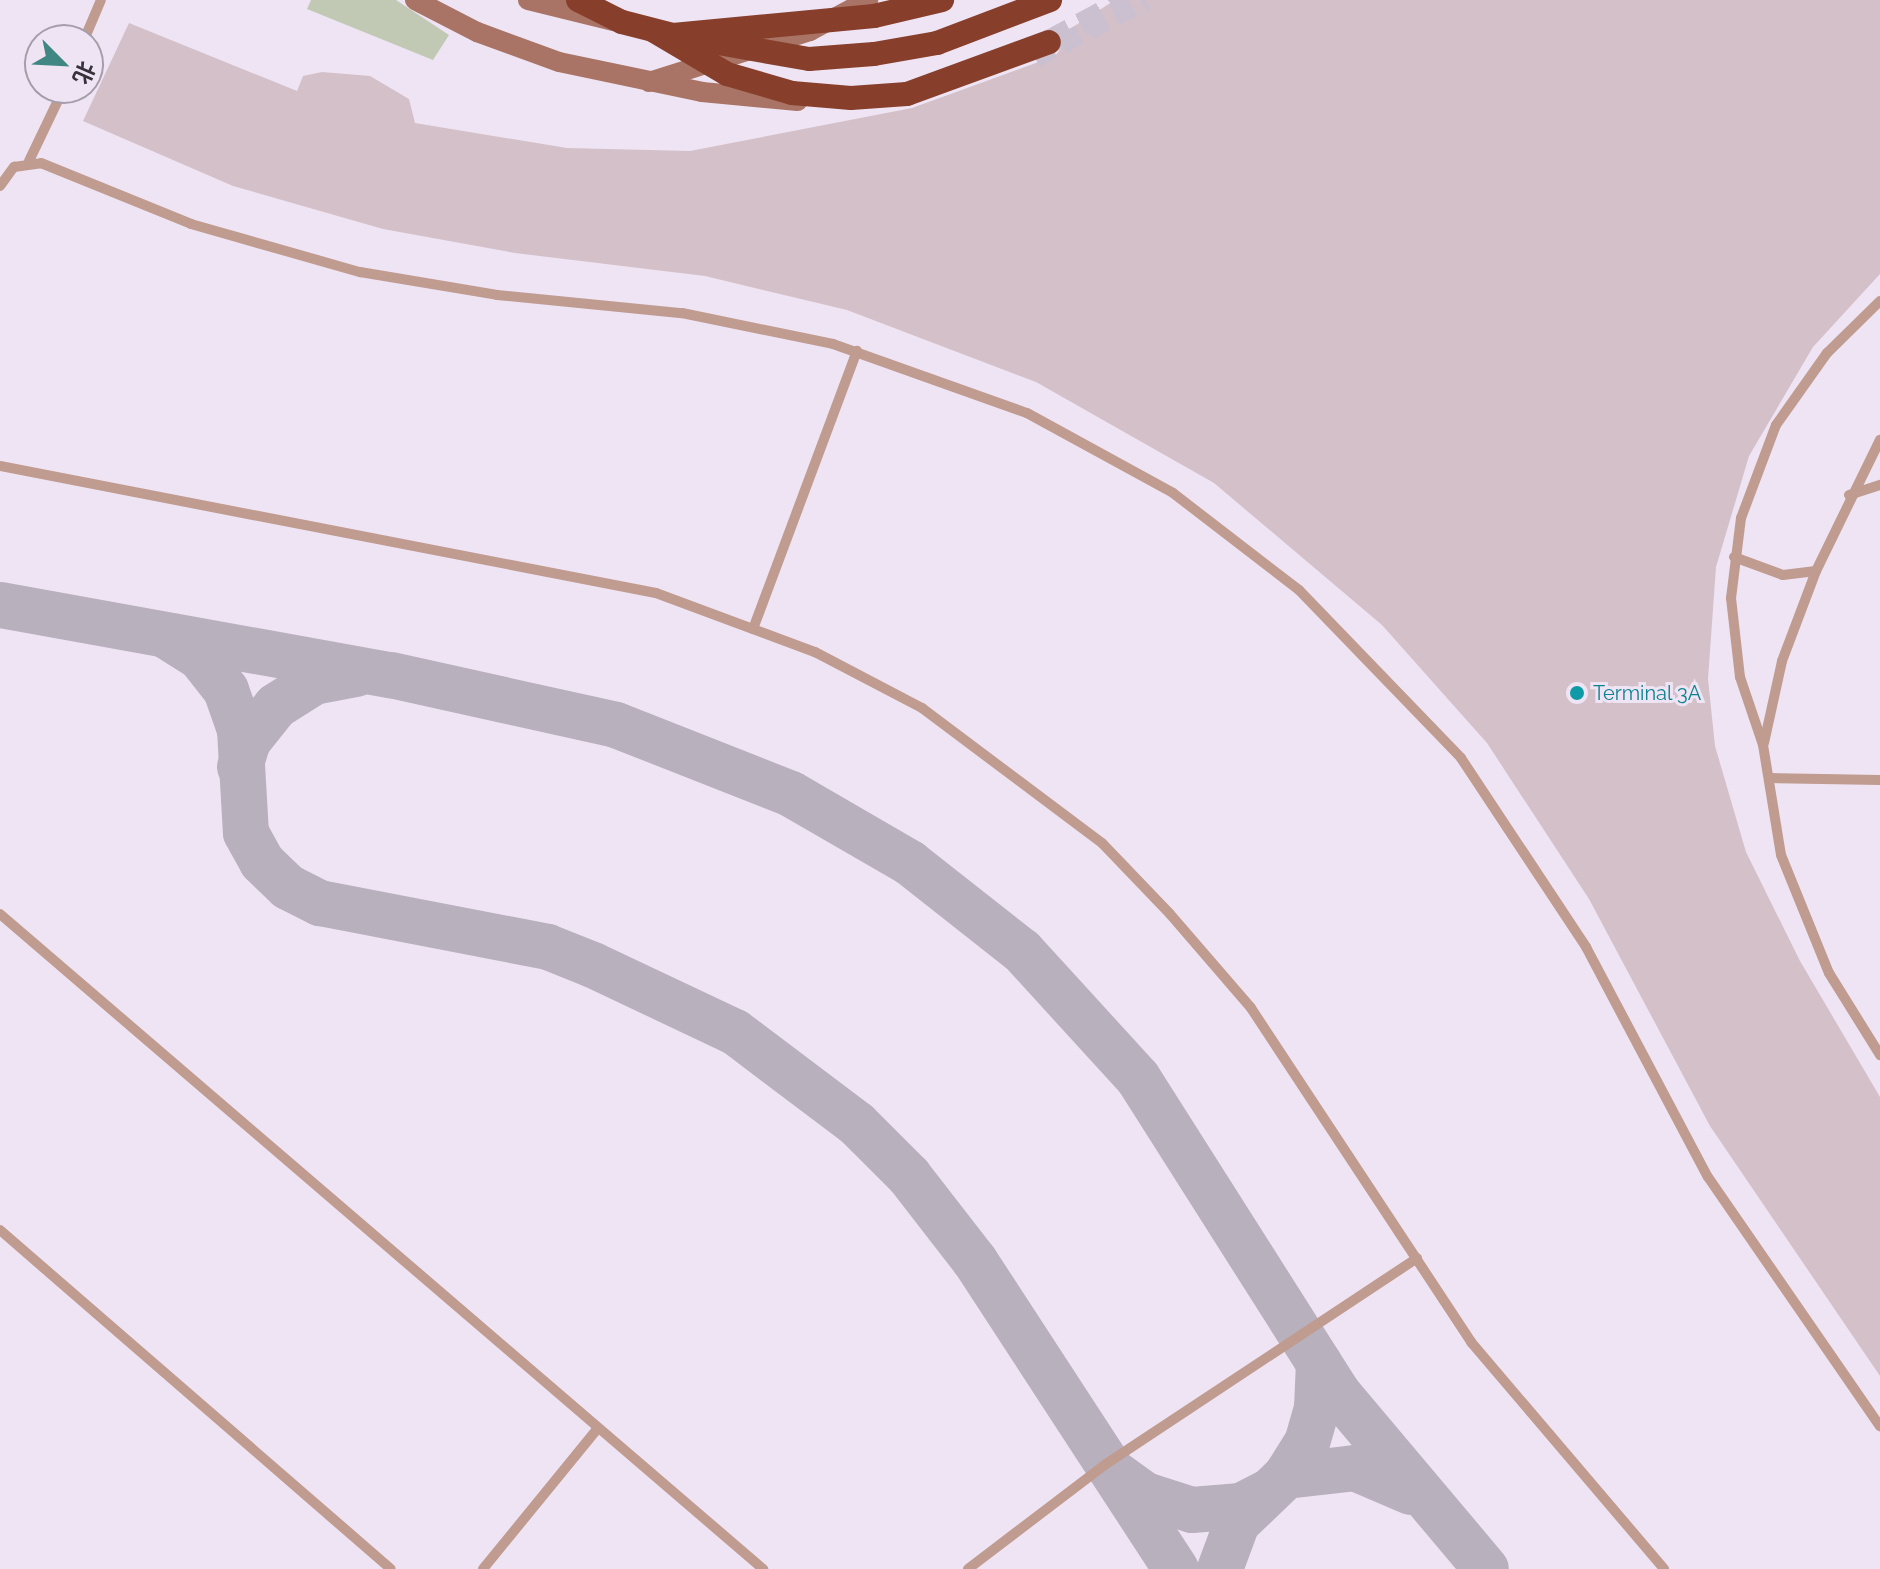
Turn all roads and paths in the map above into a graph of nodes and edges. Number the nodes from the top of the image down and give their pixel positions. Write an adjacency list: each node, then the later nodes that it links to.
1 (101, 0): 9 (lane)
2 (415, 0): 12 (main road)
3 (528, 0): 8 (main road)
4 (578, 0): 8 (highway)
5 (942, 0): 10 (highway, bridge)
6 (1050, 0): 10 (highway, bridge)
7 (868, 1): 12 (main road)
8 (622, 22): 10 (highway, bridge)
9 (91, 24)
10 (664, 33): 11 (highway, bridge)
11 (1049, 42)
12 (649, 82): 13 (main road)
13 (971, 82)
14 (56, 104): 15 (lane)
15 (29, 161): 16 (lane); 18 (lane)
16 (0, 186)
17 (1880, 301): 23 (lane)
18 (857, 351): 25 (lane); 33 (lane)
19 (1880, 440): 22 (lane)
20 (0, 466): 25 (lane)
21 (1880, 485): 22 (lane)
22 (1848, 497): 24 (lane)
23 (1734, 557): 24 (lane); 26 (lane)
24 (1816, 571): 26 (lane)
25 (753, 629): 32 (lane)
26 (1763, 745): 27 (lane)
27 (1769, 778): 28 (lane); 30 (lane)
28 (1880, 780)
29 (0, 914): 34 (lane)
30 (1880, 1055)
31 (0, 1230): 35 (lane)
32 (1417, 1258): 38 (lane); 39 (lane)
33 (1880, 1426)
34 (597, 1429): 36 (lane); 37 (lane)
35 (391, 1569)
36 (483, 1569)
37 (763, 1569)
38 (968, 1569)
39 (1664, 1569)

